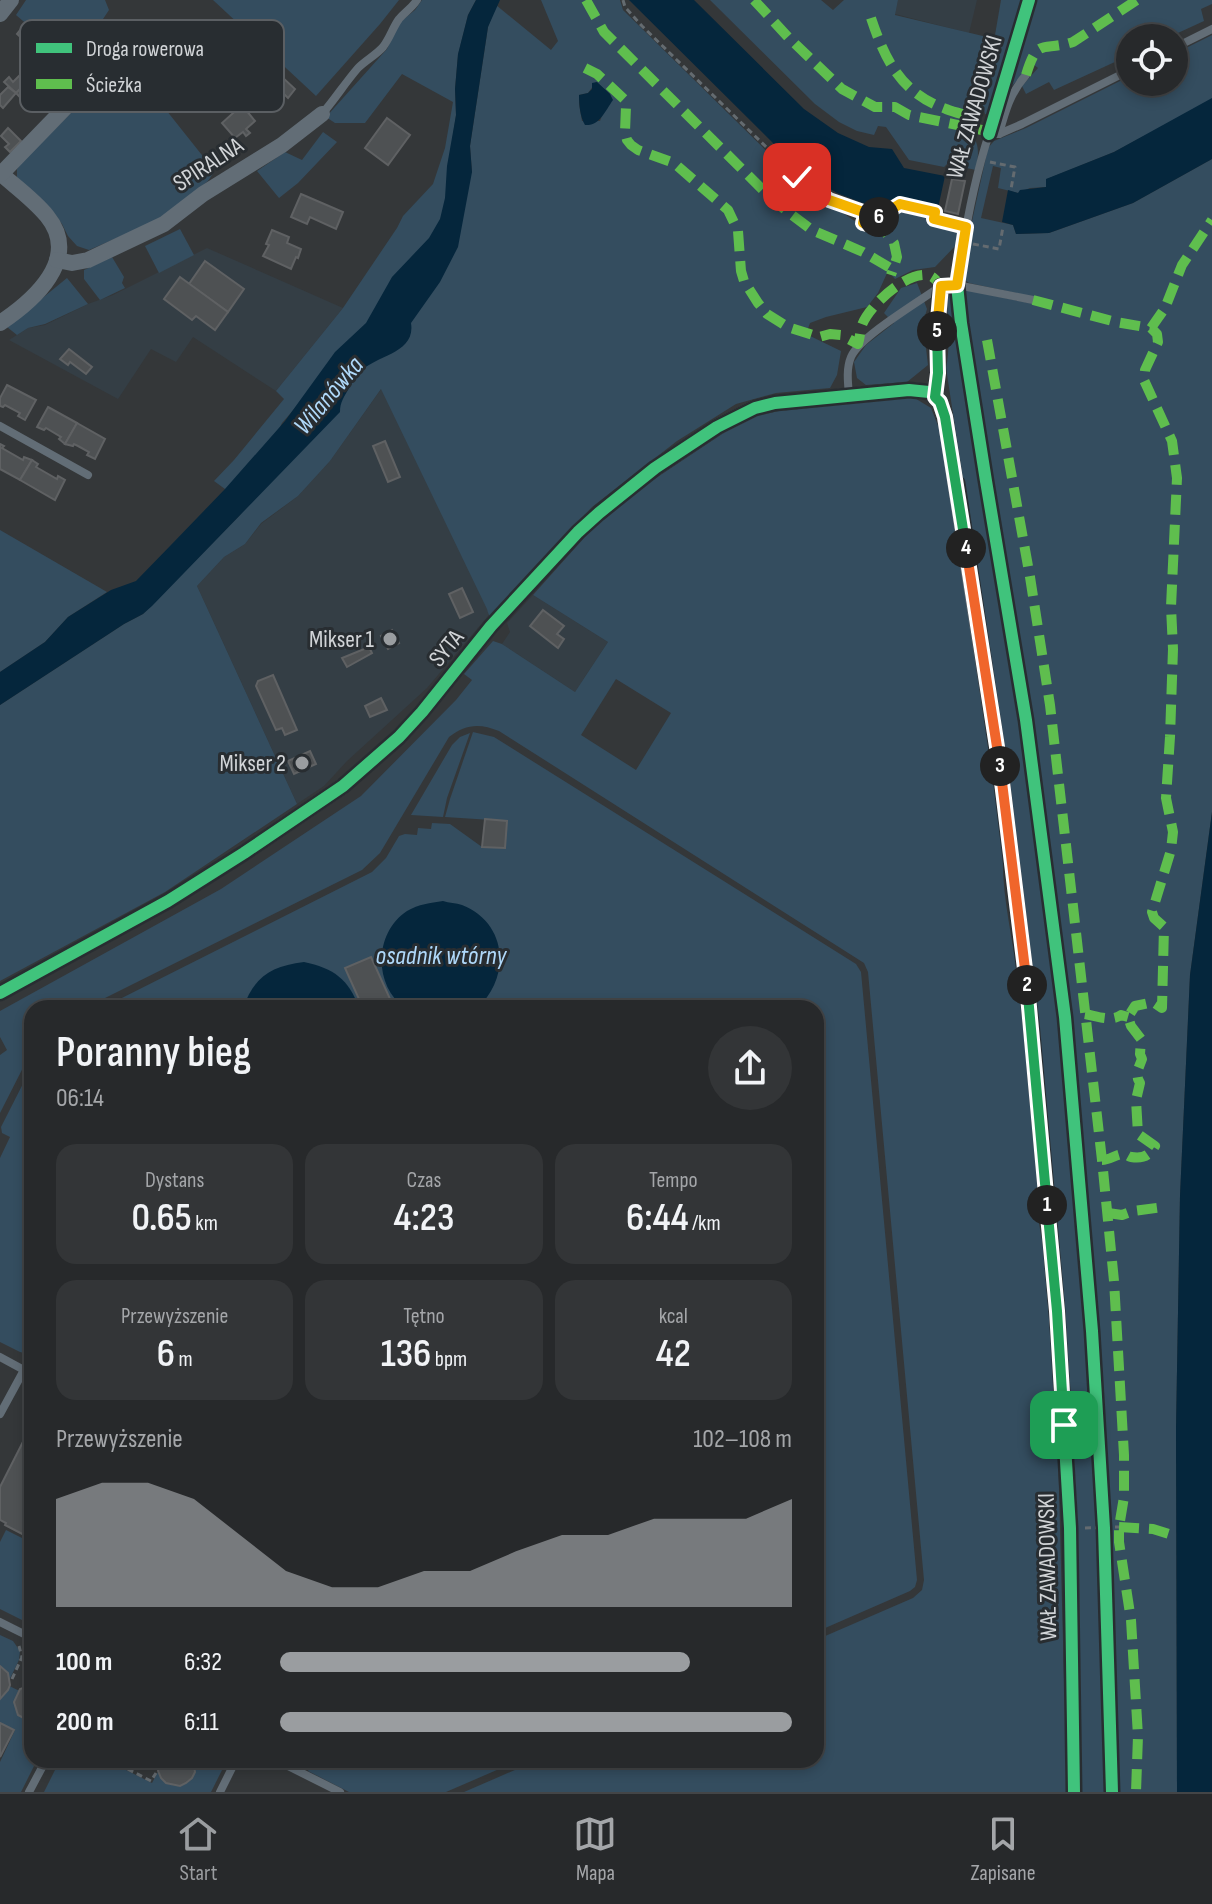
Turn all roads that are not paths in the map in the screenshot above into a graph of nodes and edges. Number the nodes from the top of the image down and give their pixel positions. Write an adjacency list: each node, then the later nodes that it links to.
1 (11, 0): 3 (street)
2 (417, 0): 9 (lane, SPIRALNA)
3 (0, 14)
4 (1212, 29): 5 (lane)
5 (1188, 41)
6 (1026, 75): 10 (lane, WAŁ ZAWADOWSKI)
7 (1116, 77): 10 (lane)
8 (61, 112): 11 (street)
9 (322, 114): 12 (street, SPIRALNA)
10 (994, 134): 13 (lane, WAŁ ZAWADOWSKI)
11 (0, 174): 12 (street)
12 (57, 260): 16 (street)
13 (957, 285): 14 (lane); 15 (lane)
14 (941, 286): 17 (lane); 18 (lane, WAŁ ZAWADOWSKI)
15 (1033, 300)
16 (0, 323)
17 (849, 395): 18 (street, SYTA); 21 (street, SYTA)
18 (935, 397): 34 (street, WAŁ ZAWADOWSKI)
19 (0, 426): 20 (lane)
20 (88, 475)
21 (0, 993)
22 (0, 1357): 23 (lane)
23 (24, 1366)
24 (24, 1375): 25 (lane)
25 (0, 1414)
26 (0, 1622): 27 (lane)
27 (24, 1634)
28 (42, 1768): 31 (lane)
29 (232, 1768): 32 (lane)
30 (292, 1768): 33 (lane)
31 (29, 1792)
32 (220, 1792)
33 (340, 1792)
34 (1074, 1792)

